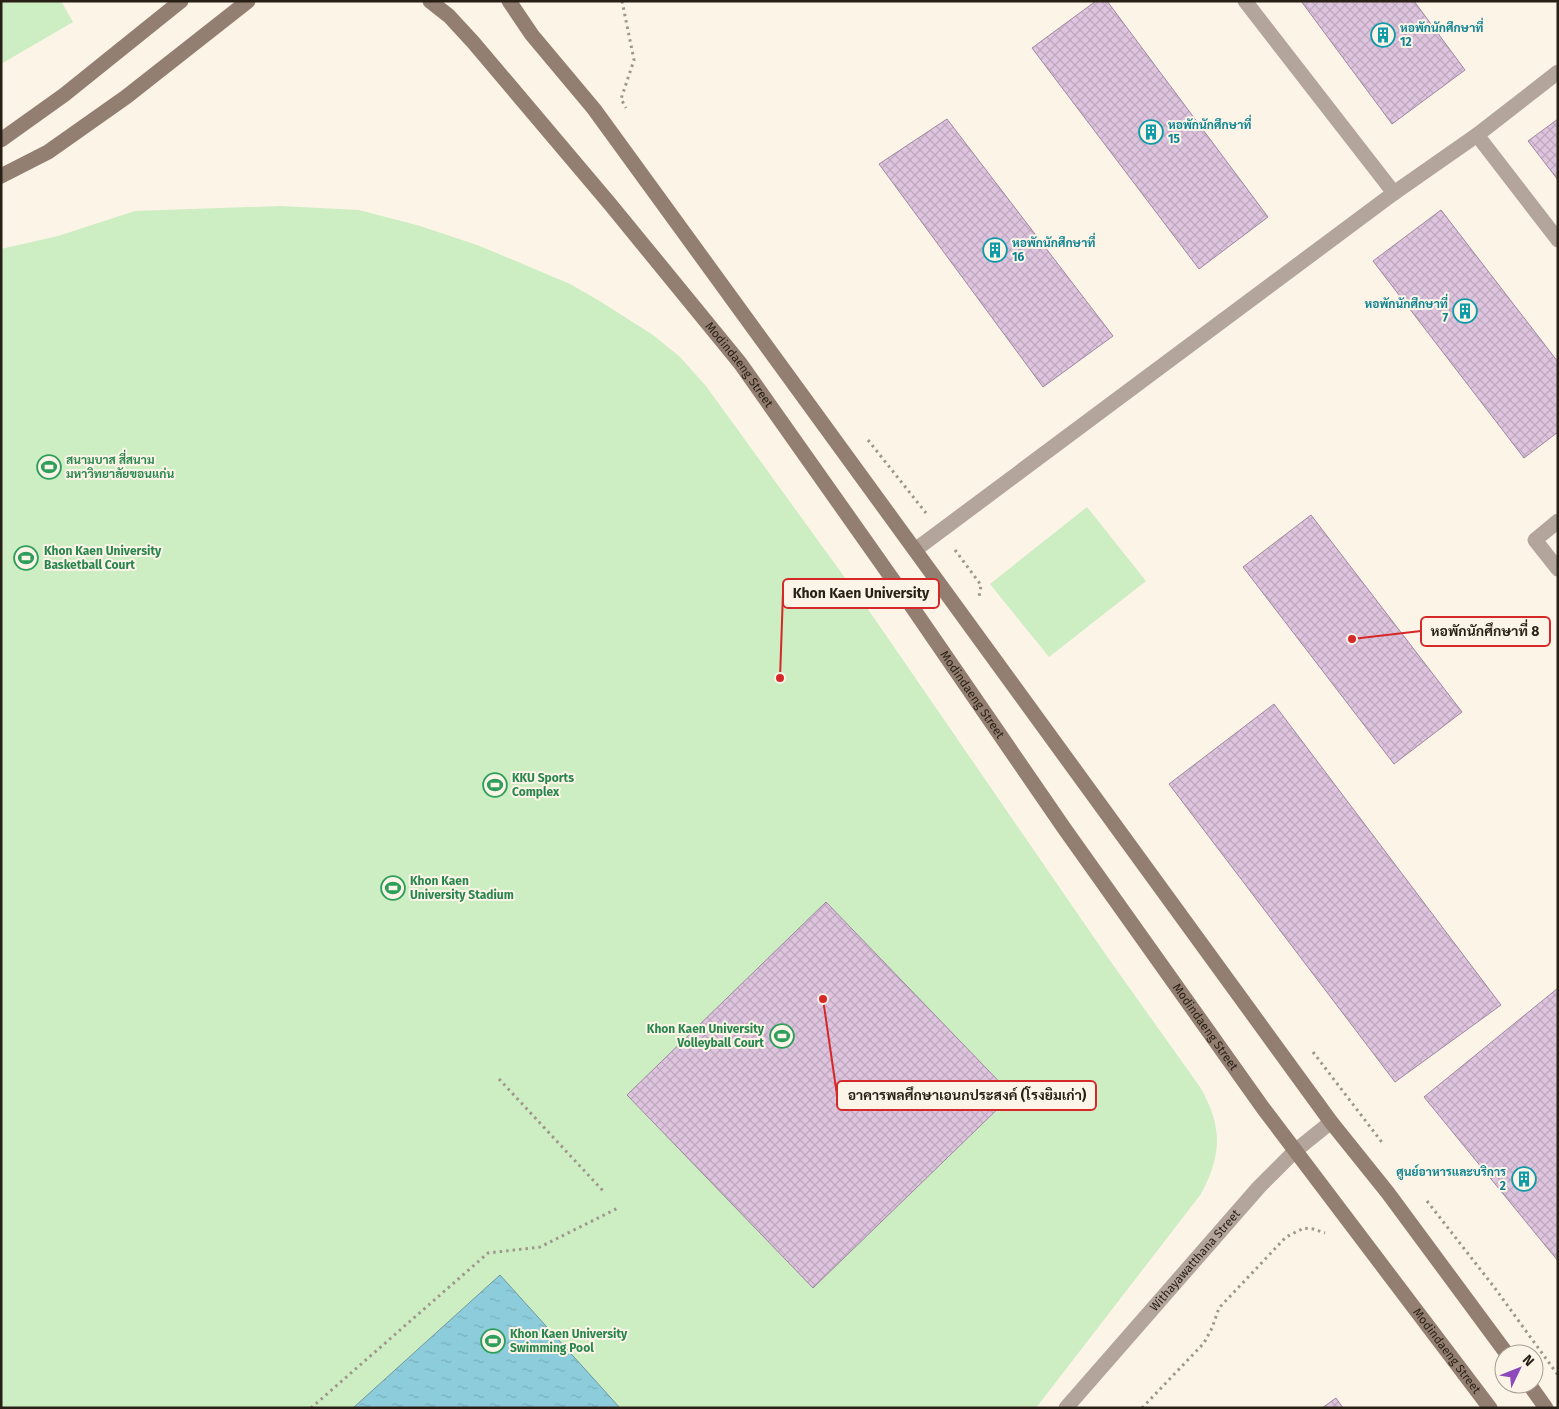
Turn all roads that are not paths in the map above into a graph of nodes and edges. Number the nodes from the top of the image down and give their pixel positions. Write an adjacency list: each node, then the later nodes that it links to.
1 (181, 1): 8 (street)
2 (248, 1): 9 (street)
3 (430, 1): 16 (street, Modindaeng Street)
4 (509, 1): 13 (street)
5 (1245, 1): 10 (street)
6 (1558, 72): 7 (street)
7 (1477, 135): 10 (street); 11 (street)
8 (1, 140)
9 (1, 176)
10 (1394, 193): 13 (street)
11 (1558, 240)
12 (1558, 521): 14 (street)
13 (915, 550): 15 (street)
14 (1558, 569)
15 (1332, 1122): 16 (street, Withayawatthana Street); 17 (street)
16 (1296, 1151): 19 (street, Withayawatthana Street); 20 (street, Modindaeng Street)
17 (1501, 1344)
18 (1536, 1394): 21 (street)
19 (1066, 1408)
20 (1490, 1408)
21 (1546, 1408)

